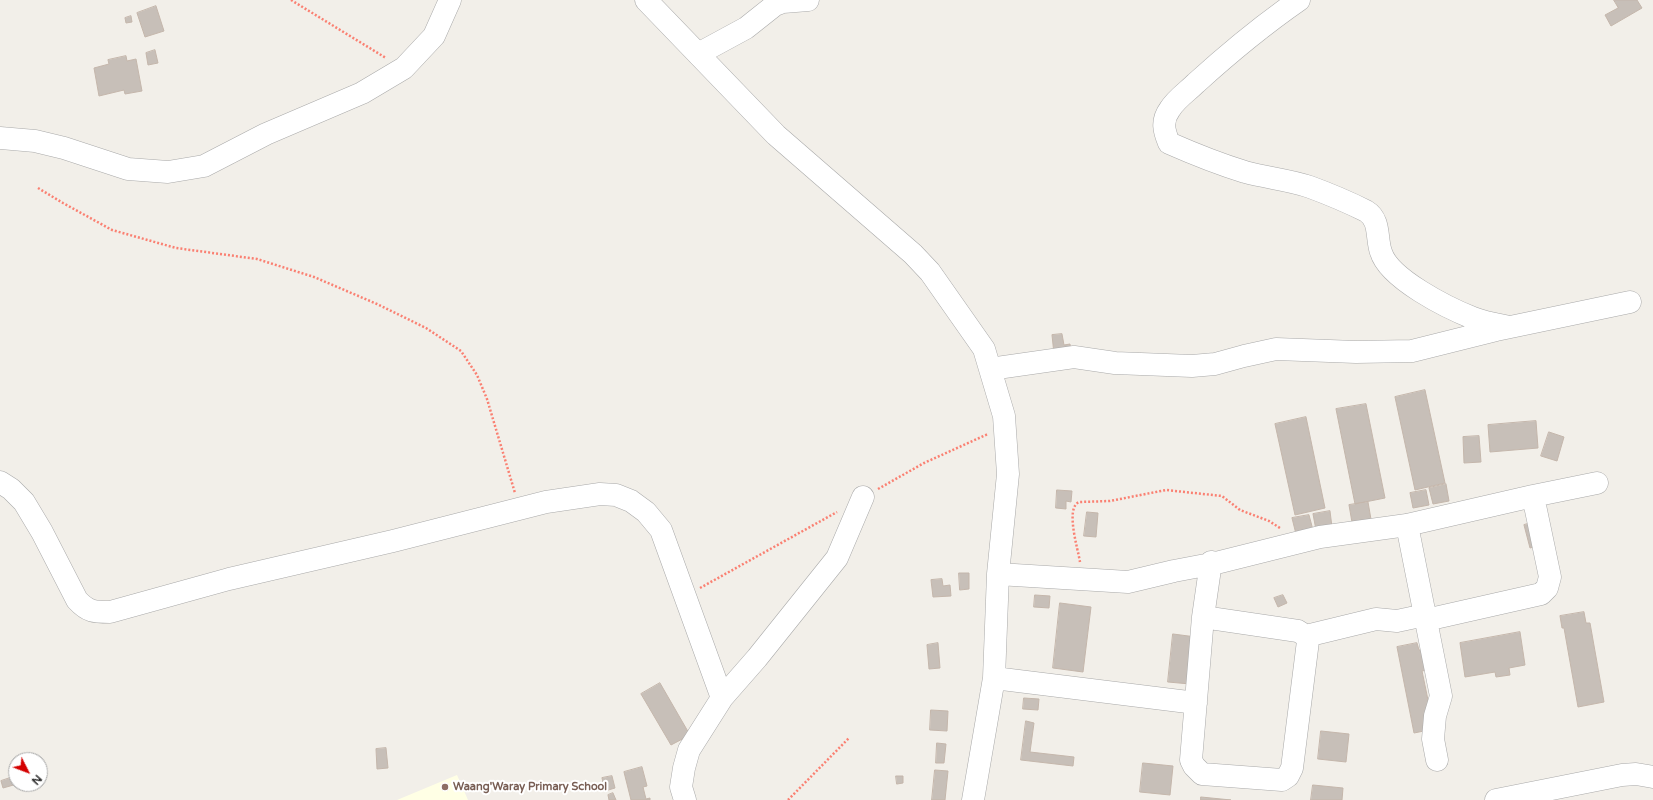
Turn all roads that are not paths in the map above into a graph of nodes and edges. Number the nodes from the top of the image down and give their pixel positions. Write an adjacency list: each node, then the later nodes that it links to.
1 (450, 0): 8 (street)
2 (646, 0): 7 (street)
3 (808, 0): 7 (street)
4 (1279, 0): 6 (street)
5 (1299, 0): 6 (street)
6 (1262, 26): 10 (street)
7 (698, 54): 11 (street)
8 (0, 138)
9 (1630, 302): 10 (street)
10 (1508, 327): 11 (street)
11 (990, 369): 18 (street)
12 (0, 482): 23 (street)
13 (1597, 483): 14 (street)
14 (1533, 496): 16 (street); 20 (street)
15 (863, 497): 23 (street)
16 (1407, 525): 17 (street); 20 (street)
17 (1211, 562): 18 (street); 19 (street)
18 (998, 574): 22 (street)
19 (1203, 616): 21 (street); 24 (street)
20 (1425, 618): 21 (street); 25 (street)
21 (1306, 636): 24 (street)
22 (994, 678): 24 (street); 28 (street)
23 (722, 698): 27 (street)
24 (1196, 703)
25 (1437, 760)
26 (1653, 777): 29 (street)
27 (685, 800)
28 (973, 800)
29 (1496, 800)

